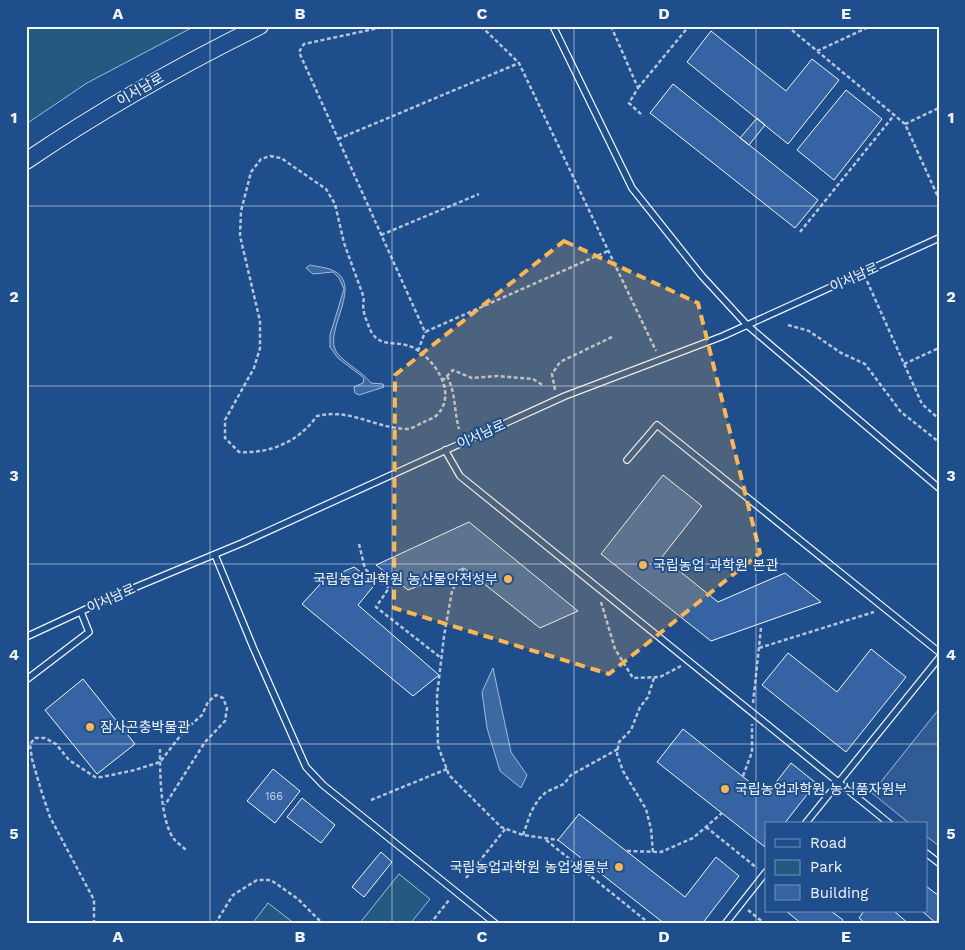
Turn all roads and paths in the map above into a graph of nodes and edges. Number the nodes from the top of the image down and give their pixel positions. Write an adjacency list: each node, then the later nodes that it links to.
1 (260, 26): 17 (main road, 이서남로)
2 (388, 26): 16 (path)
3 (480, 26): 10 (path)
4 (553, 26): 25 (lane)
5 (611, 26): 11 (path)
6 (689, 26): 11 (path)
7 (787, 26): 9 (path)
8 (871, 26): 9 (path)
9 (818, 51): 13 (path)
10 (519, 63): 16 (path); 23 (path)
11 (638, 88): 14 (path)
12 (939, 108): 15 (path)
13 (895, 114): 15 (path); 20 (path)
14 (643, 116)
15 (905, 124): 19 (path)
16 (338, 139): 21 (path)
17 (26, 161)
18 (479, 194): 21 (path)
19 (939, 199)
20 (800, 232)
21 (381, 235): 27 (path)
22 (939, 238): 24 (lane, 이서남로)
23 (608, 251): 27 (path); 31 (path)
24 (863, 273): 25 (lane, 이서남로); 32 (path)
25 (747, 325): 31 (lane, 이서남로); 42 (lane)
26 (788, 325): 39 (path)
27 (425, 332): 30 (path)
28 (612, 337): 36 (path)
29 (939, 348): 32 (path)
30 (418, 351): 34 (path); 34 (path)
31 (660, 360): 36 (lane, 이서남로)
32 (904, 364): 37 (path)
33 (446, 376): 34 (path); 35 (path); 38 (path)
34 (442, 381)
35 (544, 386)
36 (557, 400): 40 (lane, 이서남로)
37 (939, 419)
38 (459, 429)
39 (939, 442)
40 (445, 450): 44 (lane, 이서남로); 46 (lane)
41 (627, 460): 47 (lane)
42 (939, 488)
43 (359, 544): 53 (path)
44 (215, 554): 48 (lane, 이서남로); 89 (lane)
45 (464, 568): 53 (path)
46 (596, 586): 55 (lane); 56 (path)
47 (885, 608): 51 (path); 52 (lane)
48 (81, 612): 50 (lane, 이서남로); 57 (lane)
49 (761, 628): 51 (path)
50 (26, 637)
51 (759, 648): 58 (path)
52 (939, 652)
53 (441, 658): 62 (path)
54 (939, 658): 64 (lane)
55 (689, 661): 56 (path); 58 (lane)
56 (654, 678): 60 (path)
57 (26, 680)
58 (752, 713): 63 (path); 64 (lane)
59 (160, 749): 61 (path)
60 (618, 749): 72 (path); 77 (path)
61 (160, 762): 66 (path); 66 (path); 85 (path)
62 (446, 769): 65 (path); 71 (path)
63 (743, 776)
64 (838, 783): 68 (lane); 69 (lane)
65 (371, 800)
66 (165, 805): 75 (path)
67 (722, 813): 70 (path)
68 (807, 822)
69 (887, 822)
70 (706, 826): 77 (path); 80 (path)
71 (506, 828): 72 (path); 82 (path)
72 (523, 834): 73 (path)
73 (546, 840): 74 (path); 90 (path)
74 (558, 840)
75 (186, 850)
76 (627, 851): 77 (path)
77 (653, 852)
78 (928, 855): 79 (lane)
79 (939, 863)
80 (765, 872)
81 (765, 874): 84 (lane)
82 (466, 878)
83 (449, 900): 88 (path)
84 (740, 904): 91 (lane); 92 (path)
85 (94, 923)
86 (215, 924): 87 (path)
87 (323, 924)
88 (430, 924)
89 (496, 924)
90 (650, 924)
91 (725, 924)
92 (765, 924)

